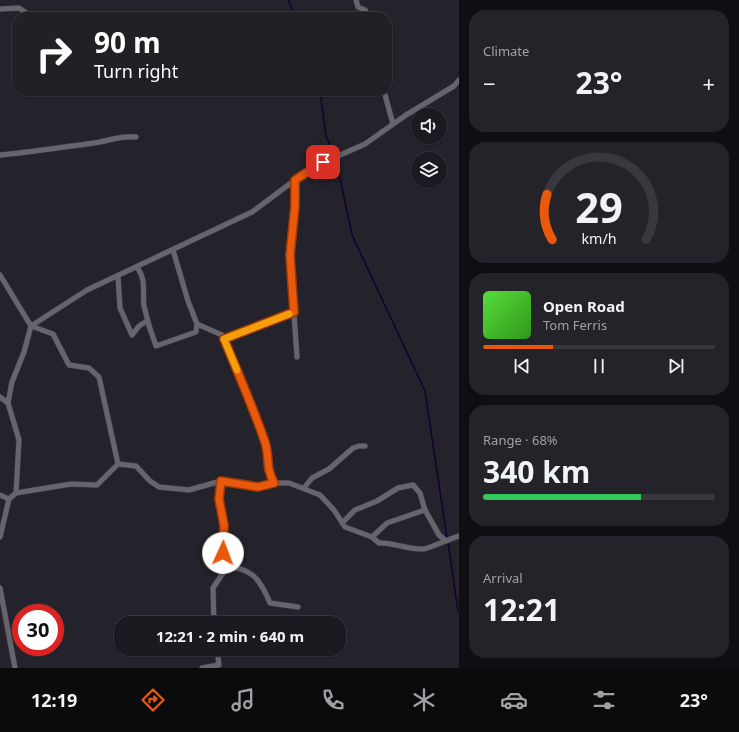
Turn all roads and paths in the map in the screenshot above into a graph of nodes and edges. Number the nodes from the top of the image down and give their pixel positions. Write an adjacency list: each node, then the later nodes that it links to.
1 (356, 0): 4 (street)
2 (0, 9): 3 (street)
3 (25, 12)
4 (366, 12)
5 (459, 80): 7 (street)
6 (385, 96): 7 (street)
7 (393, 124): 10 (street)
8 (136, 137): 9 (street)
9 (0, 155)
10 (295, 180): 11 (street); 15 (street)
11 (173, 250): 12 (street); 17 (street)
12 (137, 267): 14 (street); 16 (street)
13 (0, 275): 18 (street)
14 (118, 276): 16 (street); 18 (street)
15 (294, 312): 19 (street); 20 (street)
16 (147, 321): 17 (street)
17 (197, 324): 19 (street)
18 (31, 326): 22 (street); 24 (street)
19 (224, 339): 26 (street)
20 (297, 357)
21 (0, 397): 22 (street)
22 (8, 403): 28 (street)
23 (365, 446): 27 (street)
24 (118, 464): 25 (street); 28 (street)
25 (221, 481): 26 (street); 37 (street)
26 (274, 483): 27 (street)
27 (304, 488): 32 (street)
28 (16, 493): 30 (street)
29 (0, 494): 30 (street)
30 (9, 499): 35 (street)
31 (426, 510): 32 (street); 33 (street); 36 (street)
32 (342, 523): 33 (street)
33 (372, 536): 36 (street)
34 (459, 536): 36 (street)
35 (0, 537)
36 (444, 540)
37 (222, 567): 39 (street); 40 (street)
38 (0, 588): 42 (street)
39 (298, 607)
40 (214, 616)
41 (218, 656): 43 (street)
42 (15, 668)
43 (202, 668)

